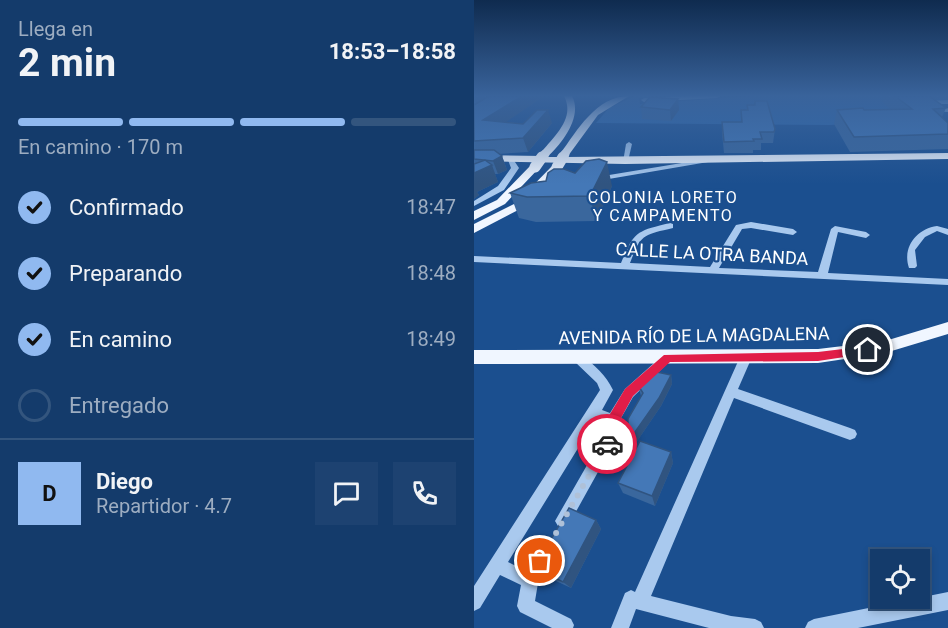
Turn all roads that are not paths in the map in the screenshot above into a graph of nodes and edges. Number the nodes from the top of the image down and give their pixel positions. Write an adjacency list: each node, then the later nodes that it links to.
1 (565, 125): 9 (main road, bridge)
2 (585, 125): 10 (main road, bridge)
3 (629, 144): 8 (street)
4 (948, 156): 6 (main road)
5 (474, 158): 7 (main road)
6 (714, 159): 8 (main road); 11 (street)
7 (511, 160): 8 (main road); 14 (street)
8 (625, 161)
9 (532, 170): 10 (main road); 12 (main road)
10 (553, 172): 13 (main road)
11 (585, 181)
12 (516, 190): 13 (main road); 15 (main road)
13 (535, 192): 17 (main road)
14 (474, 204)
15 (474, 216)
16 (670, 226): 22 (street)
17 (474, 229)
18 (793, 232): 24 (street)
19 (948, 232): 23 (street)
20 (866, 235): 25 (street)
21 (474, 259): 22 (street, CALLE LA OTRA BANDA)
22 (624, 266): 24 (street, CALLE LA OTRA BANDA)
23 (912, 266)
24 (713, 270): 25 (street, CALLE LA OTRA BANDA)
25 (822, 276): 26 (street, CALLE LA OTRA BANDA)
26 (948, 282)
27 (948, 328): 28 (main road, AVENIDA RÍO DE LA MAGDALENA)
28 (746, 357): 30 (main road, AVENIDA RÍO DE LA MAGDALENA); 32 (street)
29 (578, 358): 30 (main road, AVENIDA RÍO DE LA MAGDALENA); 31 (main road, AVENIDA RÍO DE LA MAGDALENA); 33 (street)
30 (667, 358): 34 (street)
31 (477, 360)
32 (732, 392): 35 (street); 38 (street)
33 (593, 412): 34 (street); 36 (street)
34 (613, 419): 37 (street)
35 (850, 434)
36 (497, 566): 37 (street); 40 (street)
37 (530, 580): 41 (street)
38 (636, 600): 42 (street); 43 (street)
39 (948, 600): 44 (street)
40 (474, 602)
41 (564, 628)
42 (620, 628)
43 (755, 628)
44 (814, 628)

